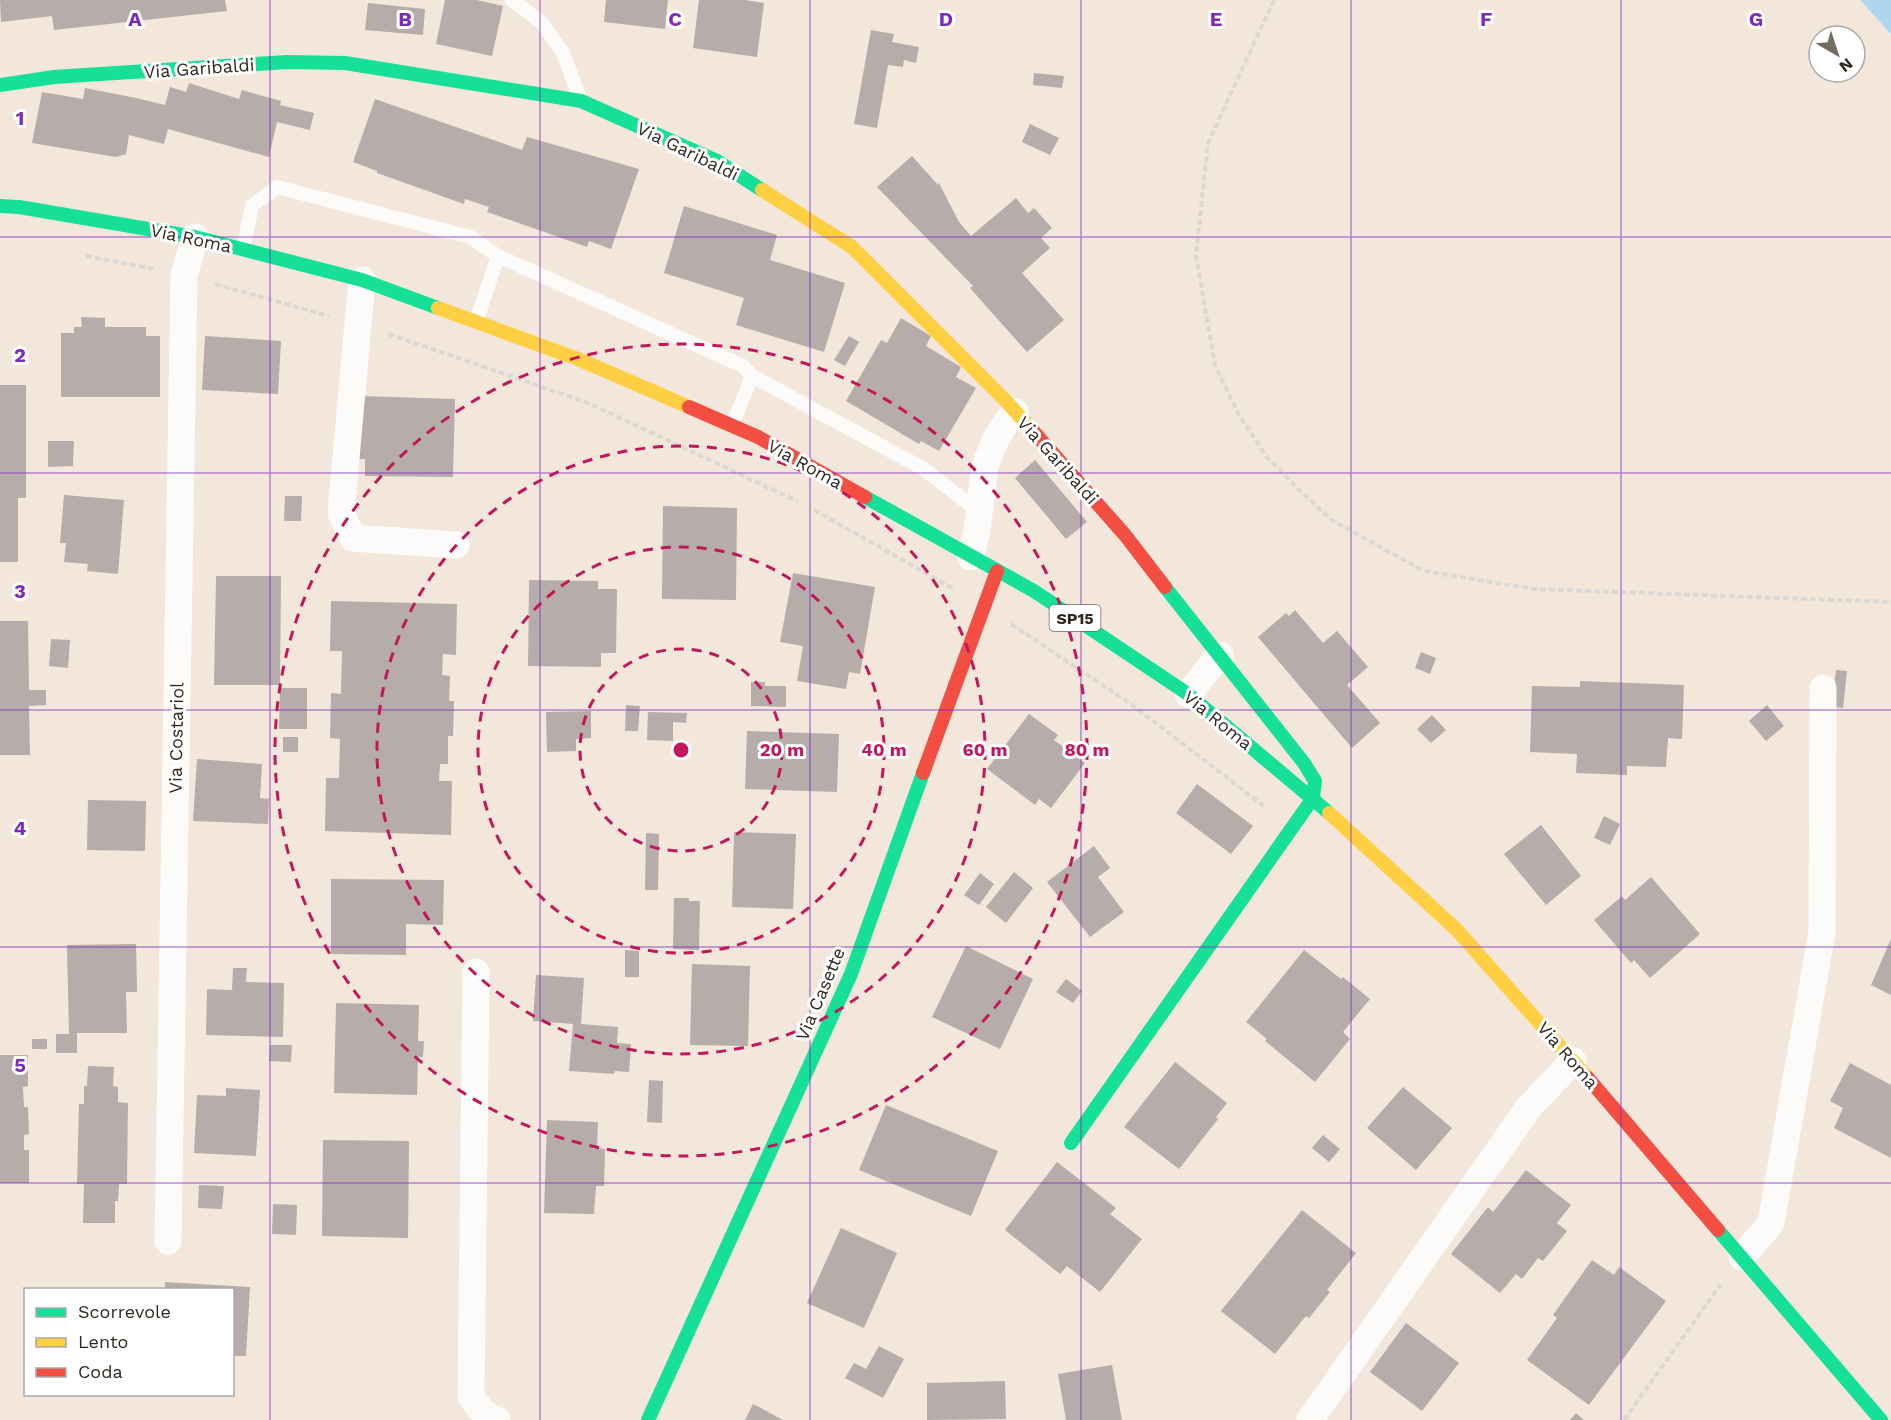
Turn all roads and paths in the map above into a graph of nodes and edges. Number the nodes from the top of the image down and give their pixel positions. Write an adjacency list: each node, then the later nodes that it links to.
1 (512, 0): 4 (lane)
2 (1274, 0): 21 (path)
3 (0, 85): 4 (street, Via Garibaldi)
4 (581, 101): 15 (street, Via Garibaldi)
5 (0, 203): 6 (street, Via Roma / SP15)
6 (195, 237): 7 (street, Via Roma / SP15); 10 (street, Via Costariol)
7 (243, 249): 9 (lane); 11 (street, Via Roma / SP15)
8 (80, 255): 10 (path)
9 (498, 256): 12 (lane); 14 (lane)
10 (184, 275): 13 (path); 31 (street, Via Costariol)
11 (362, 280): 12 (street, Via Roma / SP15); 13 (street)
12 (476, 322): 16 (street, Via Roma / SP15)
13 (358, 324): 18 (street); 22 (path)
14 (752, 376): 16 (lane); 17 (lane)
15 (1015, 412): 17 (street); 23 (street, Via Garibaldi)
16 (732, 427): 19 (street, Via Roma / SP15)
17 (979, 512): 19 (street)
18 (456, 544)
19 (971, 557): 20 (street, Via Roma / SP15)
20 (997, 571): 22 (street, Via Casette); 25 (street, Via Roma / SP15)
21 (1891, 602)
22 (983, 605): 27 (path); 35 (street, Via Casette)
23 (1220, 655): 25 (street); 26 (street, Via Garibaldi)
24 (1823, 688): 32 (street)
25 (1188, 694): 26 (street, Via Roma / SP15)
26 (1313, 798): 27 (street); 29 (street, Via Roma / SP15)
27 (1292, 828): 30 (street)
28 (476, 972): 34 (street)
29 (1574, 1061): 32 (street, Via Roma / SP15); 36 (street)
30 (1071, 1143)
31 (168, 1241)
32 (1742, 1257): 38 (street, Via Roma / SP15)
33 (1724, 1280): 37 (path)
34 (497, 1420)
35 (648, 1420)
36 (1310, 1420)
37 (1624, 1420)
38 (1881, 1420)

